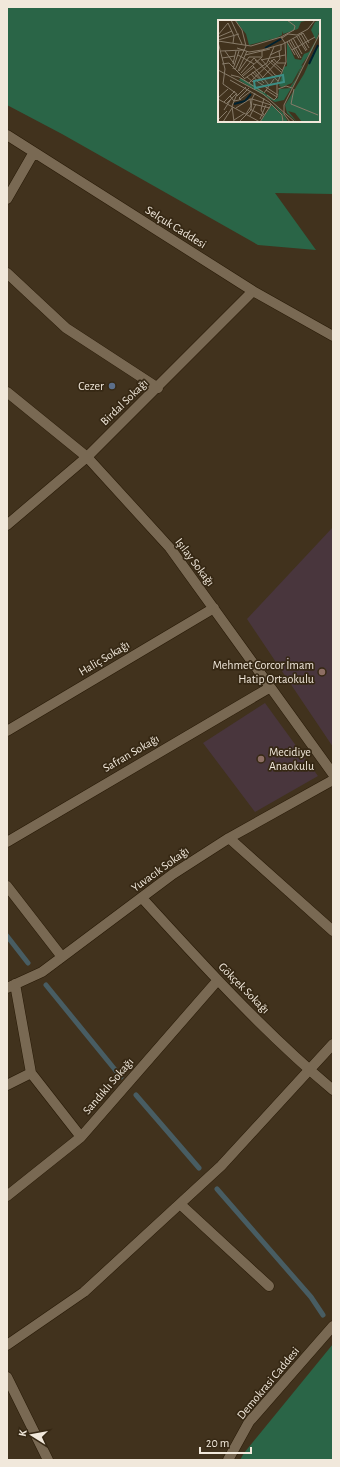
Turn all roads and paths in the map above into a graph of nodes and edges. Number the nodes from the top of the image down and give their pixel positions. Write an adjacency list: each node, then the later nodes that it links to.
1 (7, 135): 2 (street, Selçuk Caddesi)
2 (34, 152): 3 (street); 5 (street, Selçuk Caddesi)
3 (7, 199)
4 (7, 273): 7 (street)
5 (253, 291): 6 (street, Selçuk Caddesi); 7 (street, Birdal Sokağı)
6 (333, 336)
7 (158, 388): 9 (street, Birdal Sokağı)
8 (7, 392): 9 (street, Işılay Sokağı)
9 (87, 457): 10 (street, Birdal Sokağı); 11 (street, Işılay Sokağı)
10 (7, 525)
11 (214, 608): 12 (street, Işılay Sokağı); 13 (street, Haliç Sokağı)
12 (269, 688): 14 (street, Işılay Sokağı); 17 (street, Safran Sokağı)
13 (7, 731)
14 (333, 774)
15 (333, 780): 16 (street, Yuvacık Sokağı)
16 (229, 838): 19 (street, Yuvacık Sokağı); 20 (street)
17 (7, 842)
18 (7, 886): 21 (street)
19 (142, 898): 21 (street, Yuvacık Sokağı); 22 (street, Gökçek Sokağı)
20 (333, 931)
21 (62, 957): 23 (street, Yuvacık Sokağı)
22 (217, 981): 25 (street, Gökçek Sokağı); 29 (street, Sandıklı Sokağı)
23 (11, 986): 26 (street)
24 (333, 1044): 25 (street)
25 (308, 1070): 28 (street, Gökçek Sokağı); 31 (street)
26 (31, 1073): 27 (street); 29 (street)
27 (7, 1085)
28 (333, 1090)
29 (81, 1137): 30 (street, Sandıklı Sokağı)
30 (7, 1196)
31 (180, 1204): 32 (street); 34 (street)
32 (269, 1286)
33 (333, 1326): 37 (street, Demokrasi Caddesi)
34 (7, 1345)
35 (7, 1377): 36 (street)
36 (48, 1460)
37 (228, 1460)

